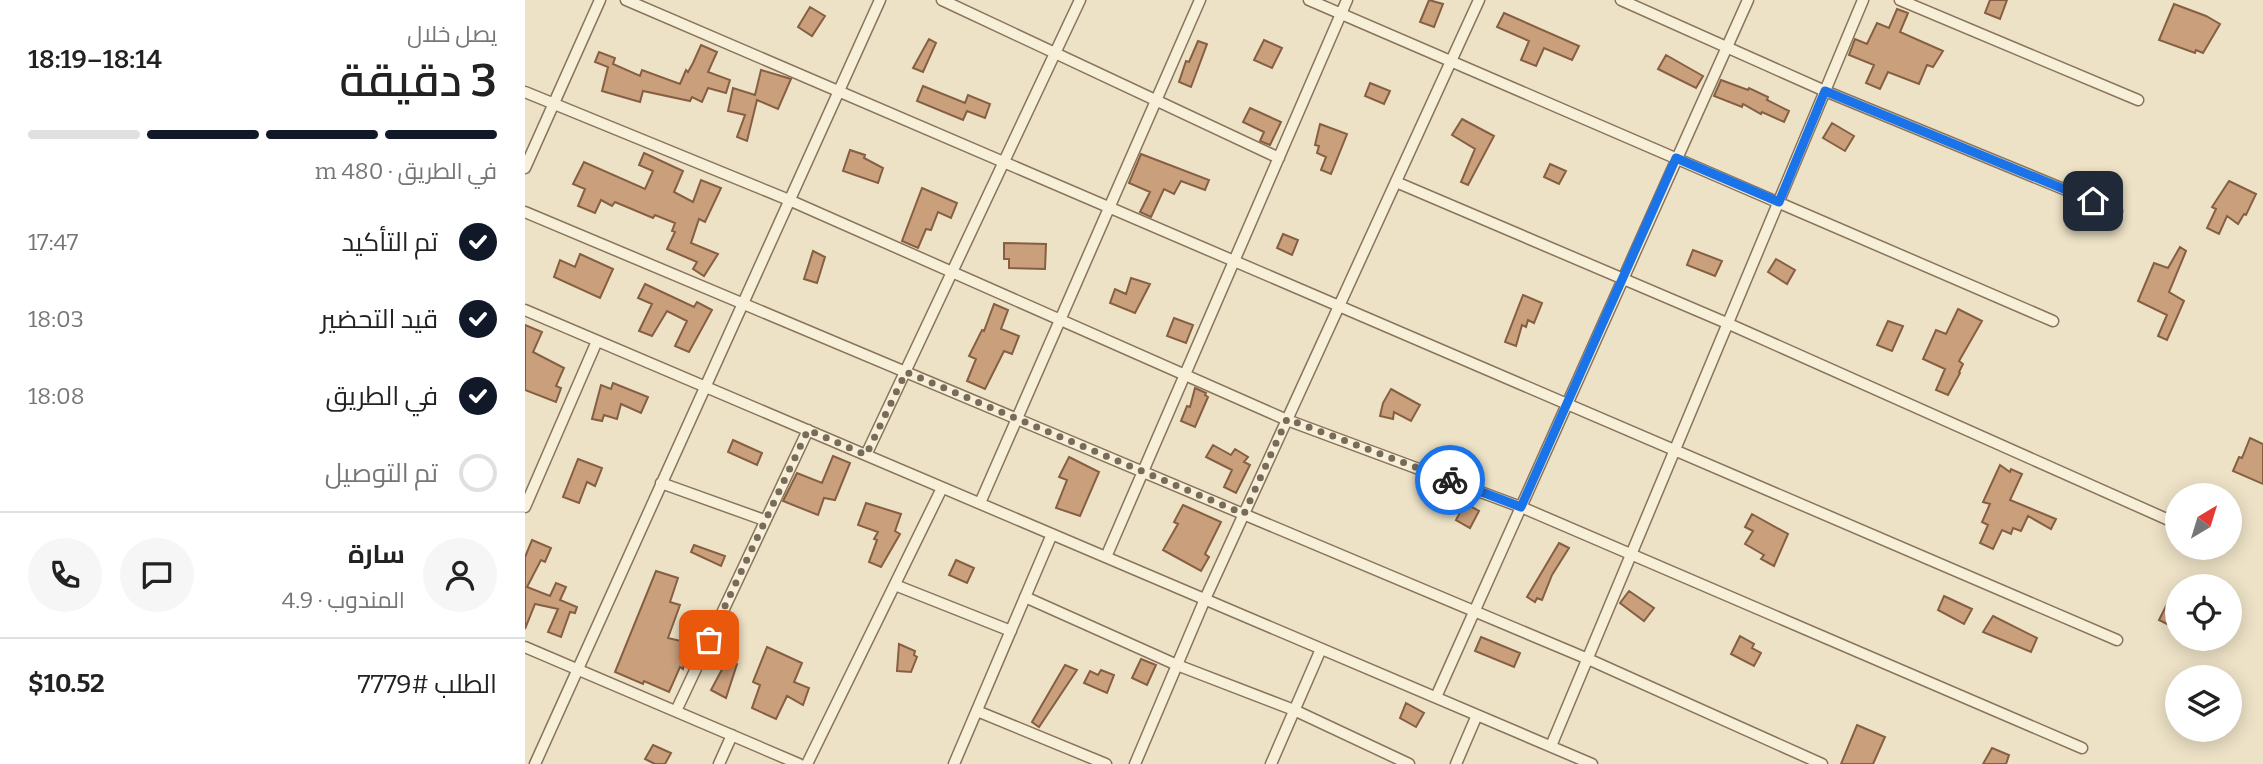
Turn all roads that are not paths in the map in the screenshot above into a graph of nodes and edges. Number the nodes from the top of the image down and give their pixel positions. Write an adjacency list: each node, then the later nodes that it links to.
1 (600, 0): 23 (street)
2 (625, 0): 18 (street)
3 (880, 0): 18 (street)
4 (942, 0): 16 (street)
5 (1080, 0): 16 (street)
6 (1200, 0): 22 (street)
7 (1309, 0): 14 (street)
8 (1347, 0): 14 (street)
9 (1479, 0): 17 (street)
10 (1621, 0): 15 (street)
11 (1748, 0): 15 (street)
12 (1863, 0): 19 (street)
13 (1900, 0): 21 (street)
14 (1341, 13): 17 (street); 24 (street)
15 (1726, 48): 19 (street); 25 (street)
16 (1055, 53): 22 (street); 26 (street)
17 (1452, 60): 25 (street); 28 (street)
18 (839, 91): 26 (street); 29 (street)
19 (1825, 91): 30 (street); 32 (street)
20 (525, 92): 23 (street)
21 (2138, 100)
22 (1156, 101): 24 (street); 31 (street)
23 (552, 103): 27 (street); 29 (street)
24 (1279, 158): 34 (street)
25 (1676, 158): 30 (street); 36 (street)
26 (1004, 163): 31 (street); 35 (street)
27 (525, 168)
28 (1396, 182): 36 (street); 38 (street)
29 (789, 200): 35 (street); 37 (street)
30 (1779, 202): 41 (street); 42 (street)
31 (1109, 208): 34 (street); 40 (street)
32 (2117, 211)
33 (525, 212): 37 (street)
34 (1234, 261): 38 (street); 45 (street)
35 (952, 273): 40 (street); 44 (street)
36 (1623, 278): 42 (street); 47 (street)
37 (743, 302): 44 (street); 46 (street)
38 (1339, 306): 47 (street); 49 (street)
39 (525, 310): 43 (street)
40 (1059, 321): 45 (street); 48 (street)
41 (2053, 321)
42 (1728, 324): 51 (street); 60 (street)
43 (597, 341): 46 (street); 57 (street)
44 (906, 372): 48 (street); 52 (street)
45 (1186, 373): 49 (street); 53 (street)
46 (704, 386): 50 (street); 54 (street)
47 (1567, 404): 51 (street); 58 (street)
48 (1017, 419): 53 (street); 56 (street)
49 (1287, 419): 58 (street); 59 (street)
50 (808, 430): 52 (street); 61 (street)
51 (1675, 450): 63 (street); 70 (street)
52 (866, 455): 55 (street)
53 (1143, 473): 59 (street); 64 (street)
54 (661, 483): 61 (street); 75 (street)
55 (942, 488): 56 (street); 65 (street)
56 (979, 503): 62 (street)
57 (525, 507)
58 (1521, 507): 63 (street); 68 (street)
59 (1244, 514): 67 (street); 68 (street)
60 (2165, 518)
61 (765, 520): 79 (street)
62 (1052, 534): 64 (street); 66 (street)
63 (1631, 556): 73 (street); 83 (street)
64 (1106, 557): 67 (street)
65 (895, 585): 69 (street); 87 (street)
66 (1025, 597): 69 (street); 74 (street)
67 (1205, 599): 72 (street); 74 (street)
68 (1474, 612): 73 (street); 76 (street)
69 (1011, 631): 77 (street)
70 (2117, 640)
71 (525, 647): 75 (street)
72 (1321, 649): 76 (street); 78 (street)
73 (1588, 659): 82 (street); 95 (street)
74 (1177, 665): 78 (street); 90 (street)
75 (578, 668): 79 (street); 84 (street)
76 (1436, 698): 80 (street)
77 (977, 710): 88 (street); 89 (street)
78 (1294, 710): 91 (street); 92 (street)
79 (675, 712): 81 (street)
80 (1477, 715): 82 (street); 93 (street)
81 (732, 735): 85 (street); 86 (street)
82 (1551, 746): 94 (street)
83 (2082, 748)
84 (535, 764)
85 (719, 764)
86 (799, 764)
87 (807, 764)
88 (954, 764)
89 (1106, 764)
90 (1135, 764)
91 (1271, 764)
92 (1409, 764)
93 (1456, 764)
94 (1592, 764)
95 (1822, 764)

